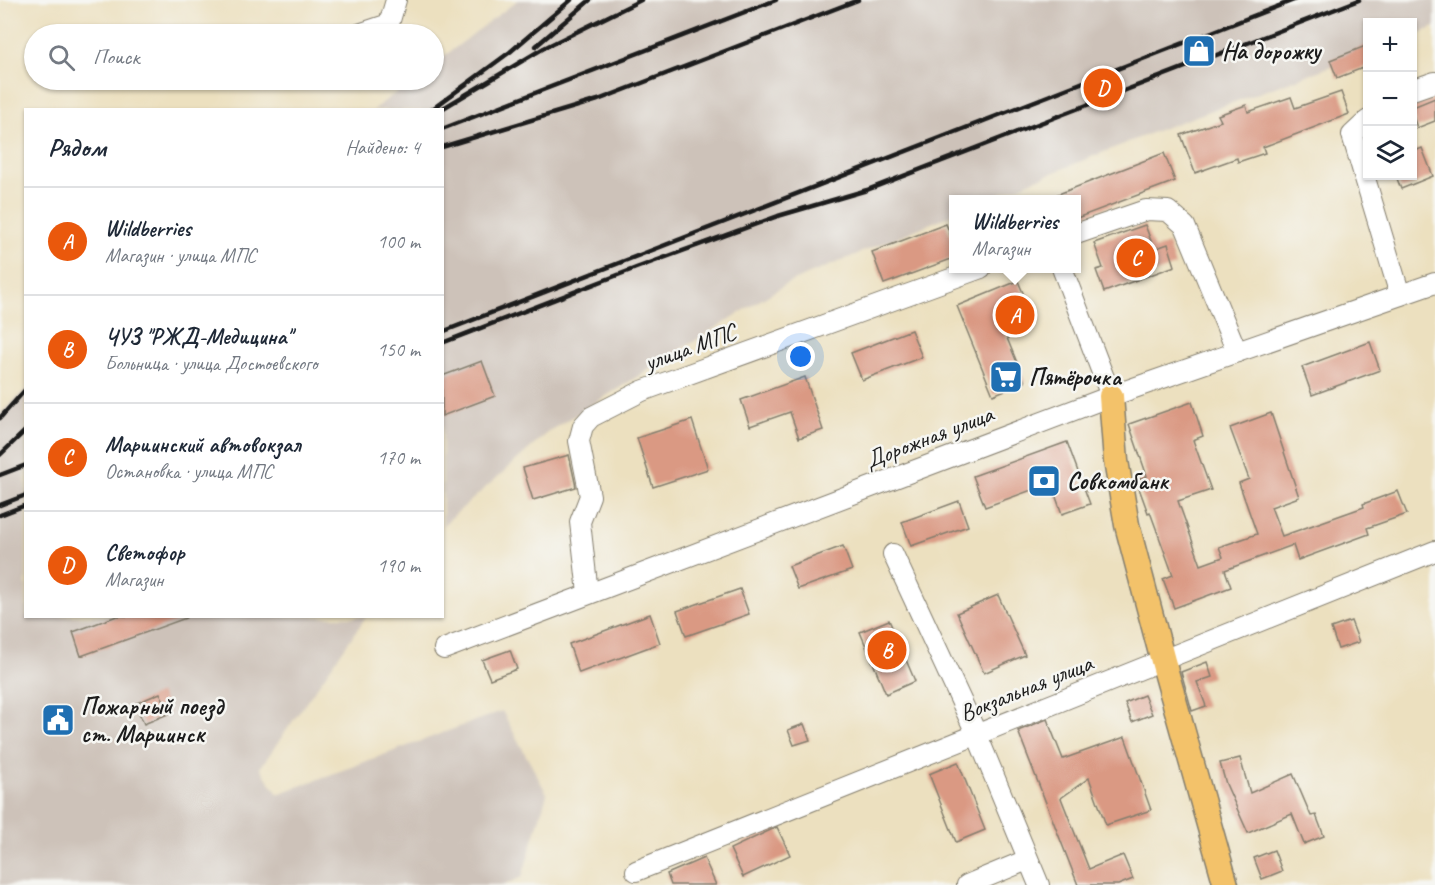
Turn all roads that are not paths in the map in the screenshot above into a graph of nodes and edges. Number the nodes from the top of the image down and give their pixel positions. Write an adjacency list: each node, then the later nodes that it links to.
1 (396, 0): 2 (street)
2 (389, 24)
3 (1435, 82): 4 (street)
4 (1417, 89)
5 (1363, 125): 10 (street)
6 (1081, 233): 11 (street)
7 (967, 273): 15 (street, улица МПС)
8 (1064, 273): 12 (street)
9 (1435, 283): 10 (street, Дорожная улица)
10 (1400, 295): 11 (street, Дорожная улица)
11 (1237, 352): 12 (street, Дорожная улица)
12 (1111, 396): 15 (street, Дорожная улица); 17 (main road)
13 (1435, 551): 17 (street, Вокзальная улица)
14 (892, 554): 18 (street)
15 (588, 593): 16 (street, Дорожная улица)
16 (444, 649)
17 (1162, 661): 18 (street, Вокзальная улица); 23 (main road)
18 (978, 735): 19 (street); 20 (street, Вокзальная улица)
19 (1027, 860): 21 (street); 22 (street)
20 (636, 871)
21 (967, 885)
22 (1039, 885)
23 (1226, 885)

